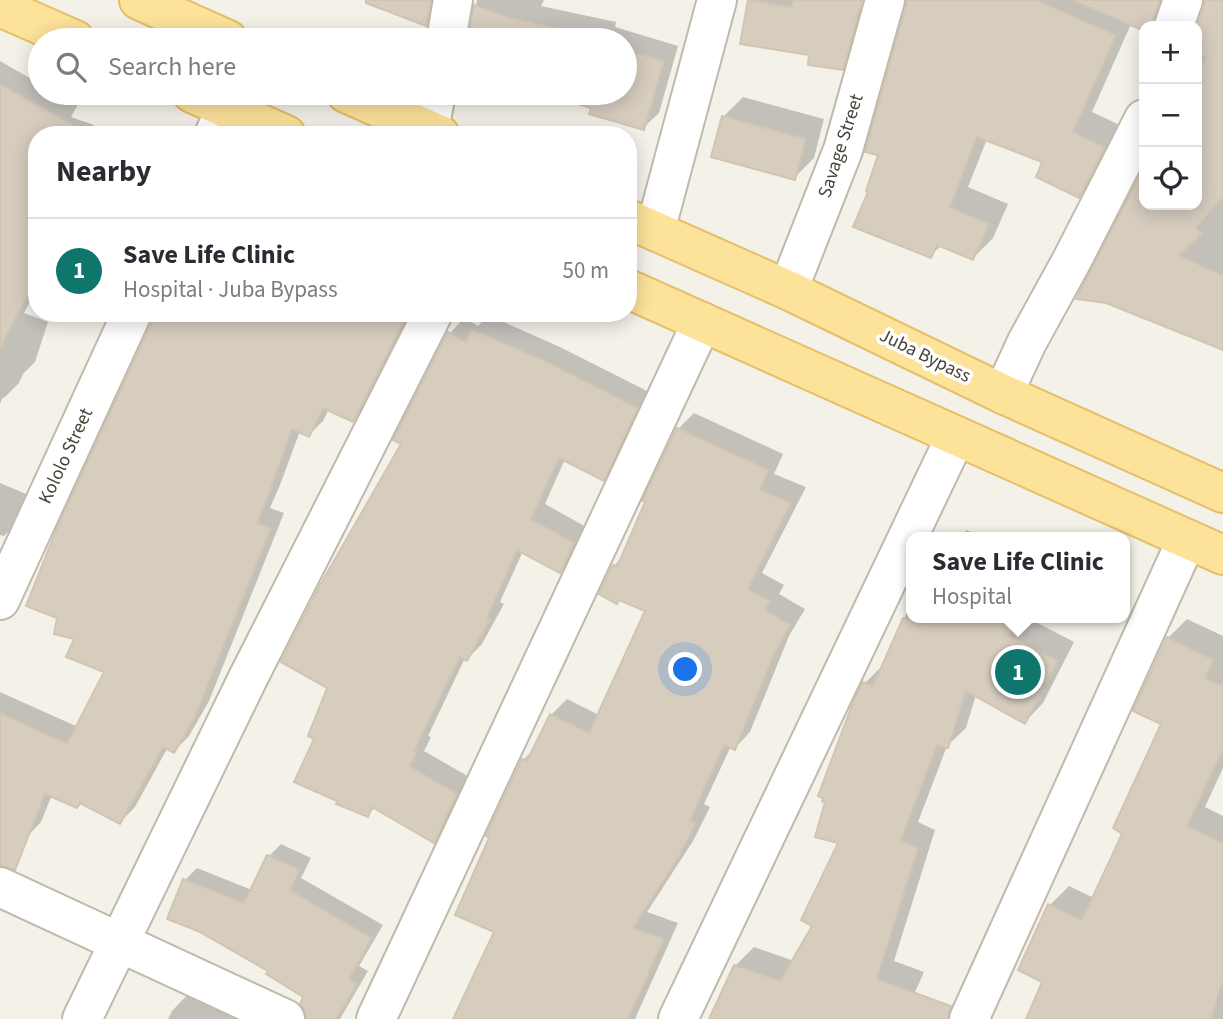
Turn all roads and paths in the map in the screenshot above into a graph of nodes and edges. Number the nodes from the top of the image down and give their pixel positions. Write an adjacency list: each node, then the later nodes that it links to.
1 (453, 0): 10 (street)
2 (717, 0): 19 (street)
3 (885, 0): 20 (street, Savage Street)
4 (1183, 0): 7 (street)
5 (162, 5): 9 (main road)
6 (0, 7): 8 (main road)
7 (1176, 21)
8 (48, 28)
9 (205, 28)
10 (448, 28)
11 (204, 105): 14 (main road)
12 (373, 105): 16 (main road)
13 (436, 105): 17 (street)
14 (220, 121): 15 (main road)
15 (244, 126)
16 (421, 126)
17 (435, 126)
18 (1139, 129): 25 (street)
19 (642, 225): 20 (main road, Juba Bypass)
20 (788, 290): 25 (main road, Juba Bypass)
21 (637, 293): 24 (main road)
22 (128, 322): 32 (street, Kololo Street)
23 (428, 322): 34 (street)
24 (702, 322): 26 (main road); 37 (street)
25 (1003, 394): 27 (main road, Juba Bypass)
26 (956, 436): 28 (street); 29 (main road)
27 (1223, 493)
28 (910, 532)
29 (1187, 539): 31 (main road); 39 (street)
30 (906, 541): 38 (street)
31 (1223, 555)
32 (0, 600)
33 (0, 887): 34 (street)
34 (120, 942): 35 (street); 36 (street)
35 (82, 1019)
36 (285, 1019)
37 (376, 1019)
38 (678, 1019)
39 (969, 1019)

